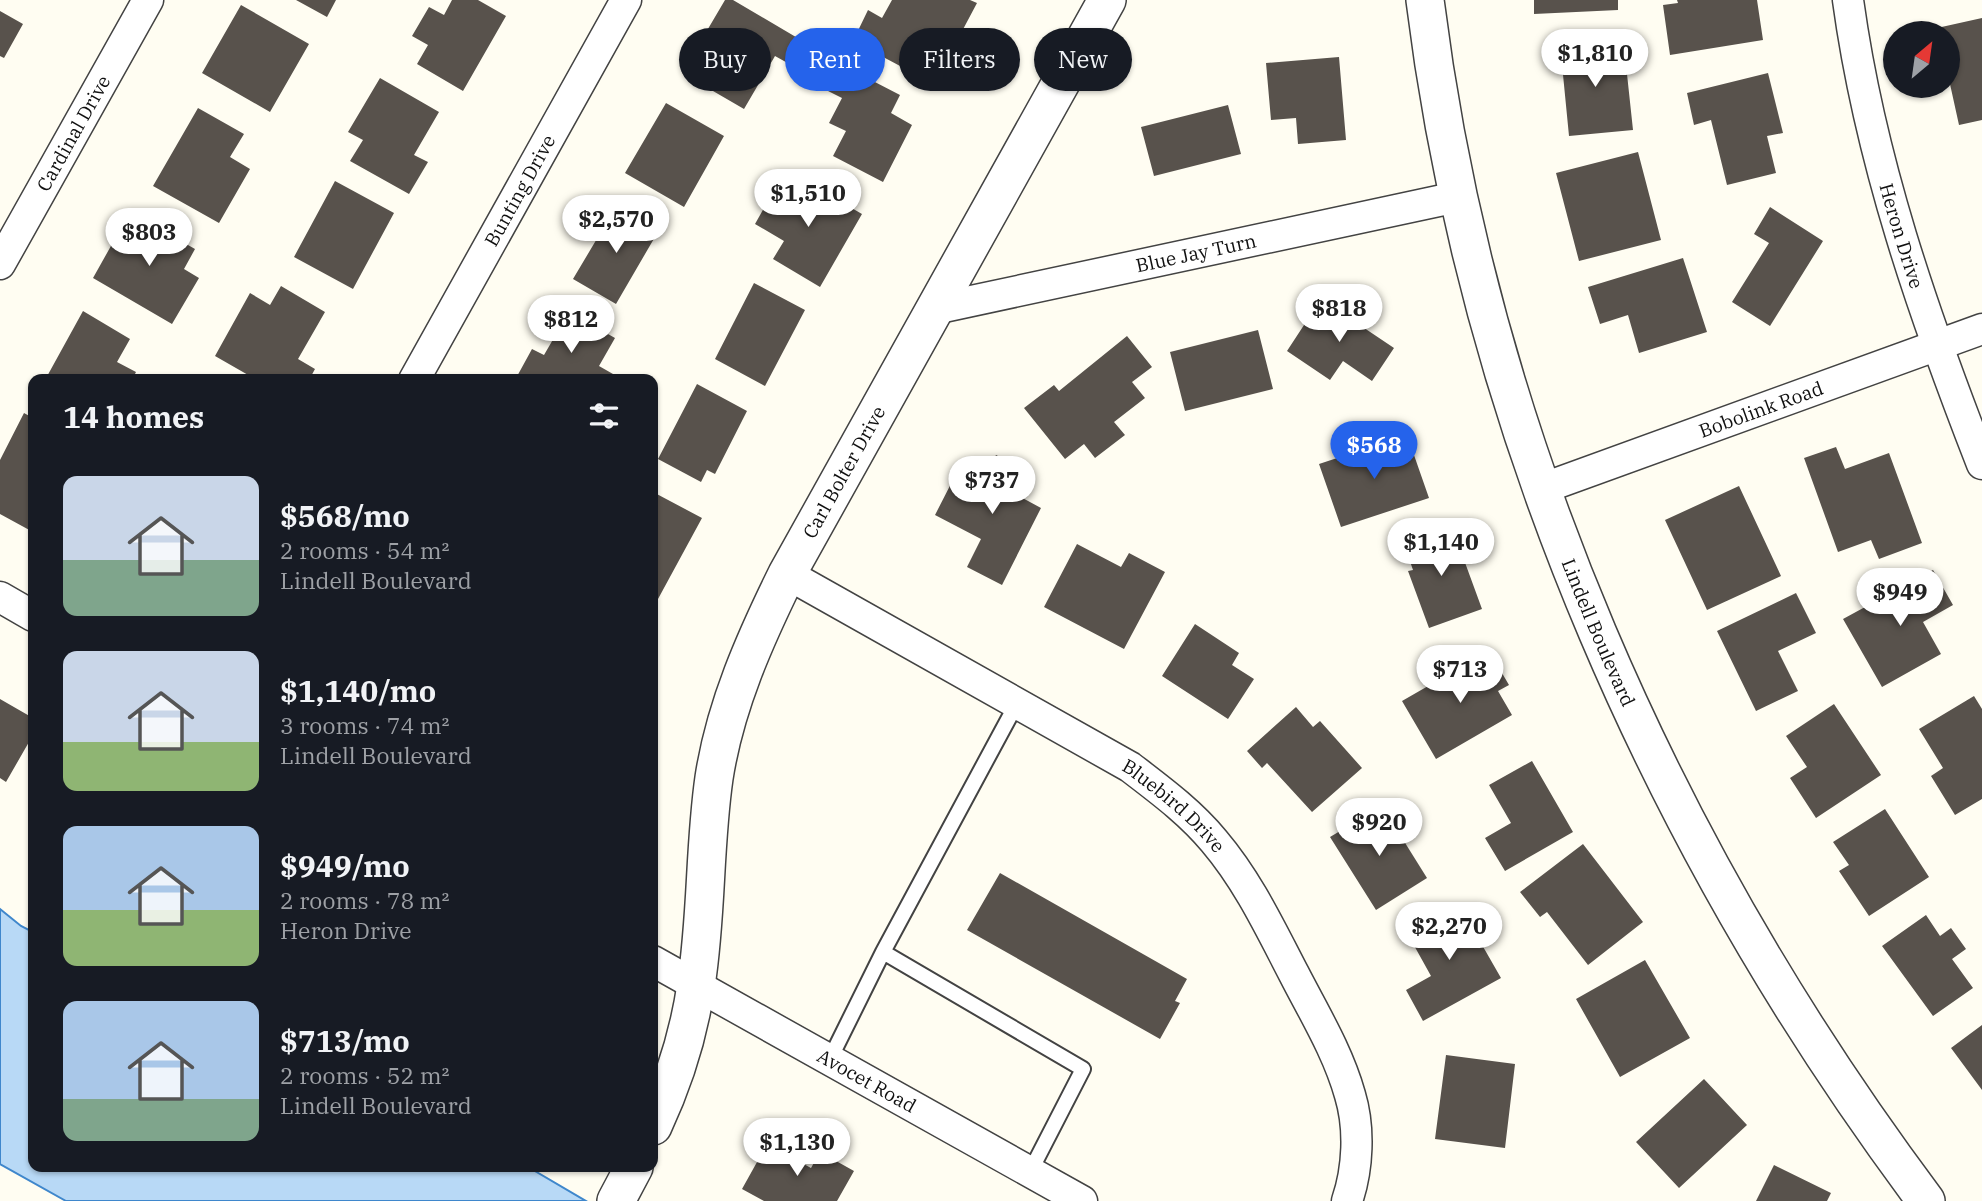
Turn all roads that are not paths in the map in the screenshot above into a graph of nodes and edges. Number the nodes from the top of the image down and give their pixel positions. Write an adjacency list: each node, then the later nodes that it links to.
1 (148, 0): 7 (street, Cardinal Drive)
2 (626, 0): 11 (street, Bunting Drive)
3 (1107, 0): 8 (street, Carl Bolter Drive)
4 (1425, 0): 6 (street, Lindell Boulevard)
5 (1848, 0): 10 (street, Heron Drive)
6 (1457, 197): 8 (street, Blue Jay Turn); 13 (street, Lindell Boulevard)
7 (0, 264)
8 (934, 309): 14 (street, Carl Bolter Drive)
9 (1982, 329): 10 (street, Bobolink Road)
10 (1936, 346): 12 (street, Heron Drive); 13 (street, Bobolink Road)
11 (417, 374)
12 (1982, 464)
13 (1541, 489): 26 (street, Lindell Boulevard)
14 (787, 574): 17 (street, Bluebird Drive); 20 (street, Carl Bolter Drive)
15 (0, 597): 16 (street)
16 (28, 613)
17 (1017, 703): 18 (lane); 25 (street, Bluebird Drive)
18 (883, 952): 21 (lane); 23 (lane)
19 (658, 964): 20 (street, Avocet Road)
20 (696, 985): 21 (street, Avocet Road); 22 (street, Carl Bolter Drive)
21 (830, 1059): 23 (street, Avocet Road)
22 (658, 1114)
23 (1030, 1171): 24 (street, Avocet Road)
24 (1082, 1201)
25 (1347, 1201)
26 (1926, 1201)

